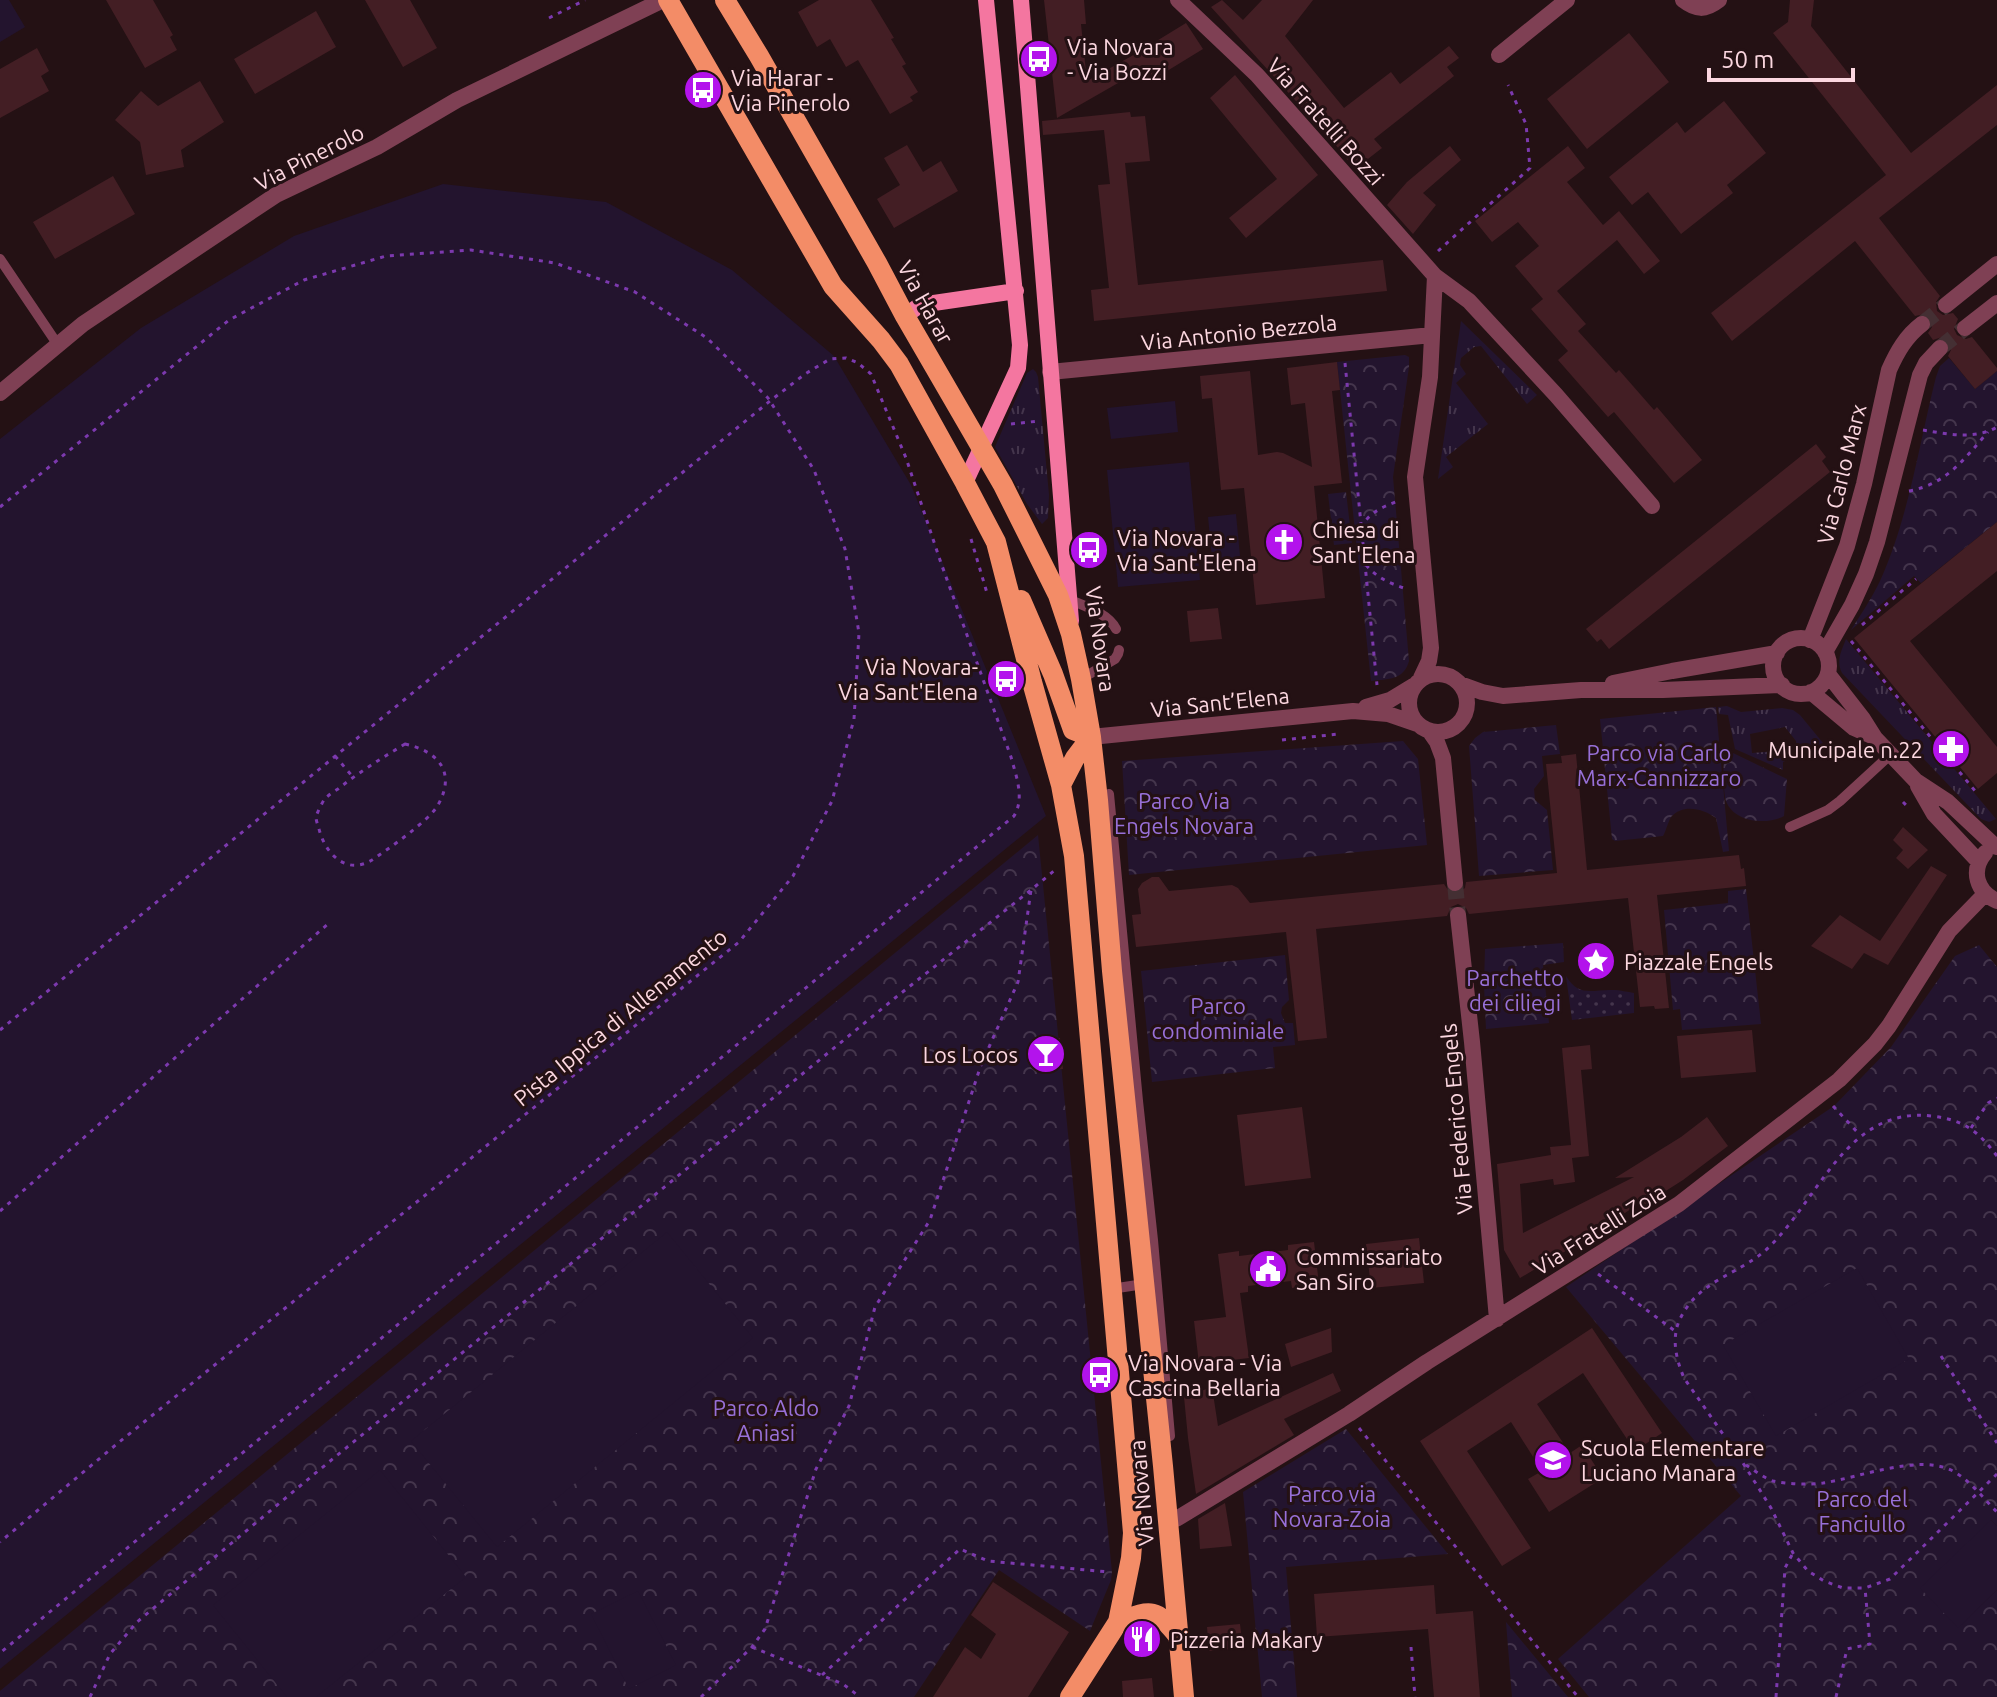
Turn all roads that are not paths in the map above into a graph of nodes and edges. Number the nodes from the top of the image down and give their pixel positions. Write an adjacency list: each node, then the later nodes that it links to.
1 (665, 0): 20 (street, Via Pinerolo); 26 (main road)
2 (725, 0): 16 (main road, Via Harar)
3 (986, 0): 13 (street)
4 (1021, 0): 23 (street, Via Novara)
5 (1178, 0): 12 (street, Via Fratelli Bozzi)
6 (1567, 0): 9 (street)
7 (1683, 0): 8 (street)
8 (1719, 0)
9 (1499, 55)
10 (0, 259): 20 (lane)
11 (1997, 264): 15 (street)
12 (1435, 276): 19 (street); 29 (street, Via Fratelli Bozzi)
13 (1016, 291): 16 (street); 22 (street)
14 (1997, 303): 18 (street)
15 (1946, 305)
16 (905, 316): 25 (main road, Via Harar)
17 (1922, 324): 27 (street, Via Carlo Marx)
18 (1965, 328)
19 (1432, 335): 23 (street, Via Antonio Bezzola); 35 (street)
20 (58, 345): 24 (street, Via Pinerolo)
21 (1940, 348): 28 (street)
22 (1020, 353): 23 (street); 25 (street)
23 (1050, 372): 31 (street, Via Novara)
24 (0, 393)
25 (981, 447): 26 (street); 31 (main road, Via Harar)
26 (965, 483): 30 (main road, Via Novara)
27 (1864, 484): 28 (lane); 34 (street, Via Carlo Marx)
28 (1890, 491): 37 (street)
29 (1652, 506)
30 (996, 542): 50 (main road); 54 (main road, Via Novara)
31 (1064, 598): 32 (lane); 33 (main road, Via Harar)
32 (1116, 629)
33 (1071, 634): 40 (main road, Via Novara)
34 (1810, 640): 37 (street); 38 (street)
35 (1431, 648): 41 (street); 42 (street)
36 (1119, 650): 40 (lane)
37 (1825, 652): 39 (street)
38 (1777, 653): 43 (street); 44 (street)
39 (1828, 674): 45 (street); 51 (street)
40 (1081, 679): 50 (main road, Via Novara)
41 (1454, 680): 42 (street); 46 (street); 48 (street)
42 (1418, 682): 47 (street, Via Sant’Elena); 49 (street)
43 (1782, 685): 44 (street); 45 (street)
44 (1581, 690): 46 (street)
45 (1811, 692): 51 (street)
46 (1513, 696): 48 (street)
47 (1353, 711): 49 (street, Via Sant’Elena); 50 (street, Via Sant’Elena)
48 (1464, 717): 49 (street)
49 (1424, 728): 59 (street)
50 (1091, 737): 54 (main road); 62 (main road, Via Novara)
51 (1875, 738): 52 (street)
52 (1890, 755): 53 (street); 56 (lane)
53 (1916, 781): 57 (street); 58 (street)
54 (1061, 785): 63 (main road, Via Novara)
55 (1109, 794): 65 (lane)
56 (1790, 827)
57 (1996, 846): 58 (street)
58 (1979, 862): 60 (street, Via Fratelli Zoia)
59 (1455, 883)
60 (1991, 898): 64 (street, Via Fratelli Zoia)
61 (1458, 915): 64 (street, Via Federico Engels)
62 (1144, 1284): 63 (lane); 66 (main road, Via Novara)
63 (1111, 1289): 67 (main road, Via Novara)
64 (1497, 1319): 66 (street, Via Fratelli Zoia)
65 (1173, 1478)
66 (1168, 1522): 68 (main road, Via Novara)
67 (1118, 1622): 68 (main road); 69 (main road)
68 (1178, 1636): 70 (main road, Via Novara)
69 (1070, 1697)
70 (1184, 1697)

